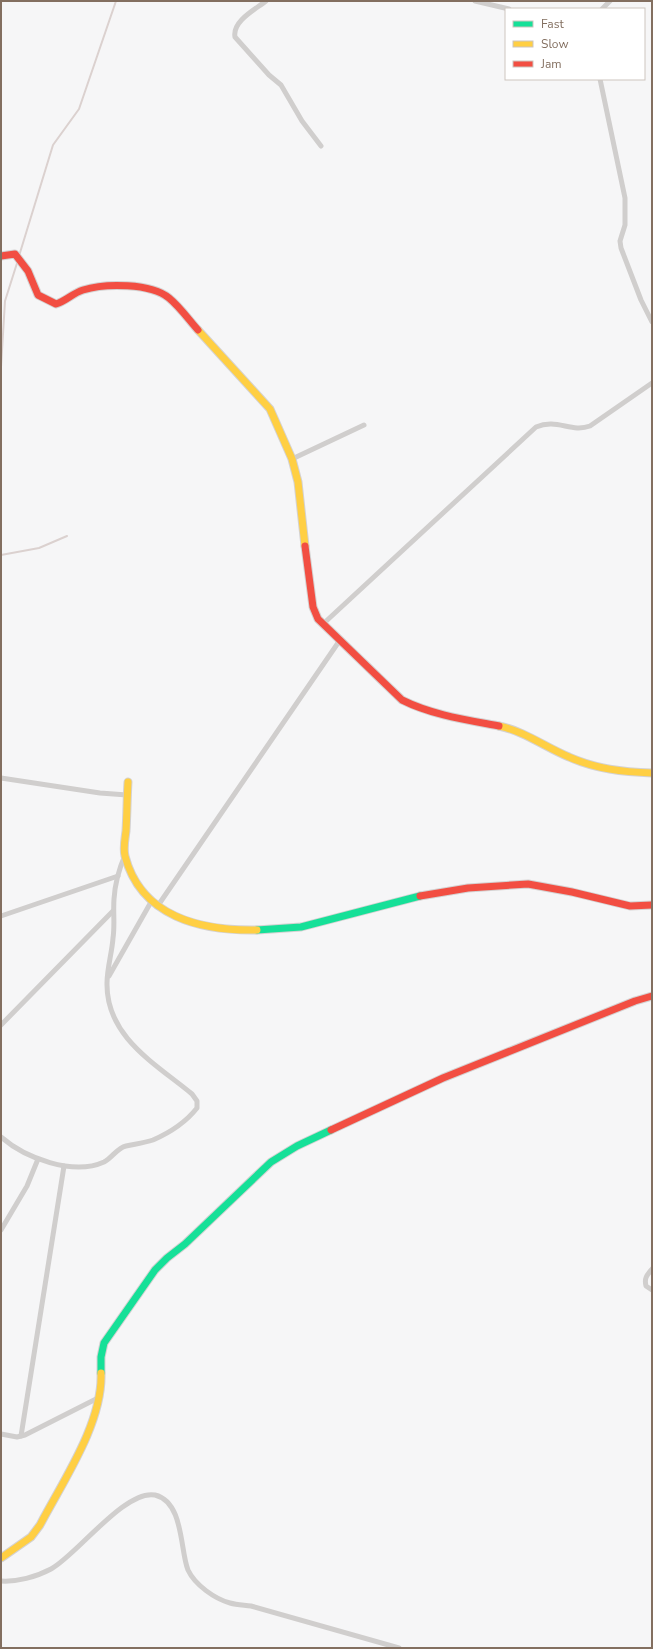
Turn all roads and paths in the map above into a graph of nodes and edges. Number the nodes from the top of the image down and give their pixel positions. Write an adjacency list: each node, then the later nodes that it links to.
1 (266, 1): 5 (street)
2 (475, 1): 3 (street)
3 (505, 8)
4 (600, 80): 7 (street)
5 (321, 146)
6 (1, 256): 10 (street)
7 (652, 322)
8 (652, 383): 11 (street)
9 (364, 425): 10 (street)
10 (292, 459): 11 (street)
11 (323, 624): 12 (street)
12 (340, 640): 13 (street); 19 (street)
13 (652, 773)
14 (1, 778): 16 (street)
15 (128, 782): 16 (street)
16 (127, 795): 17 (street)
17 (125, 854): 18 (street); 19 (street)
18 (118, 876): 21 (street); 22 (street)
19 (154, 905): 20 (street); 23 (street)
20 (652, 905)
21 (113, 911): 23 (street); 25 (street)
22 (1, 916)
23 (107, 979): 28 (street)
24 (652, 996): 32 (street)
25 (1, 1025)
26 (1, 1137): 27 (street)
27 (38, 1159): 28 (street); 29 (street)
28 (64, 1166): 34 (street)
29 (1, 1230)
30 (652, 1269): 31 (street)
31 (652, 1290)
32 (100, 1397): 34 (street); 35 (street)
33 (1, 1434): 34 (street)
34 (21, 1436)
35 (1, 1558)
36 (1, 1581): 37 (street)
37 (400, 1648)

